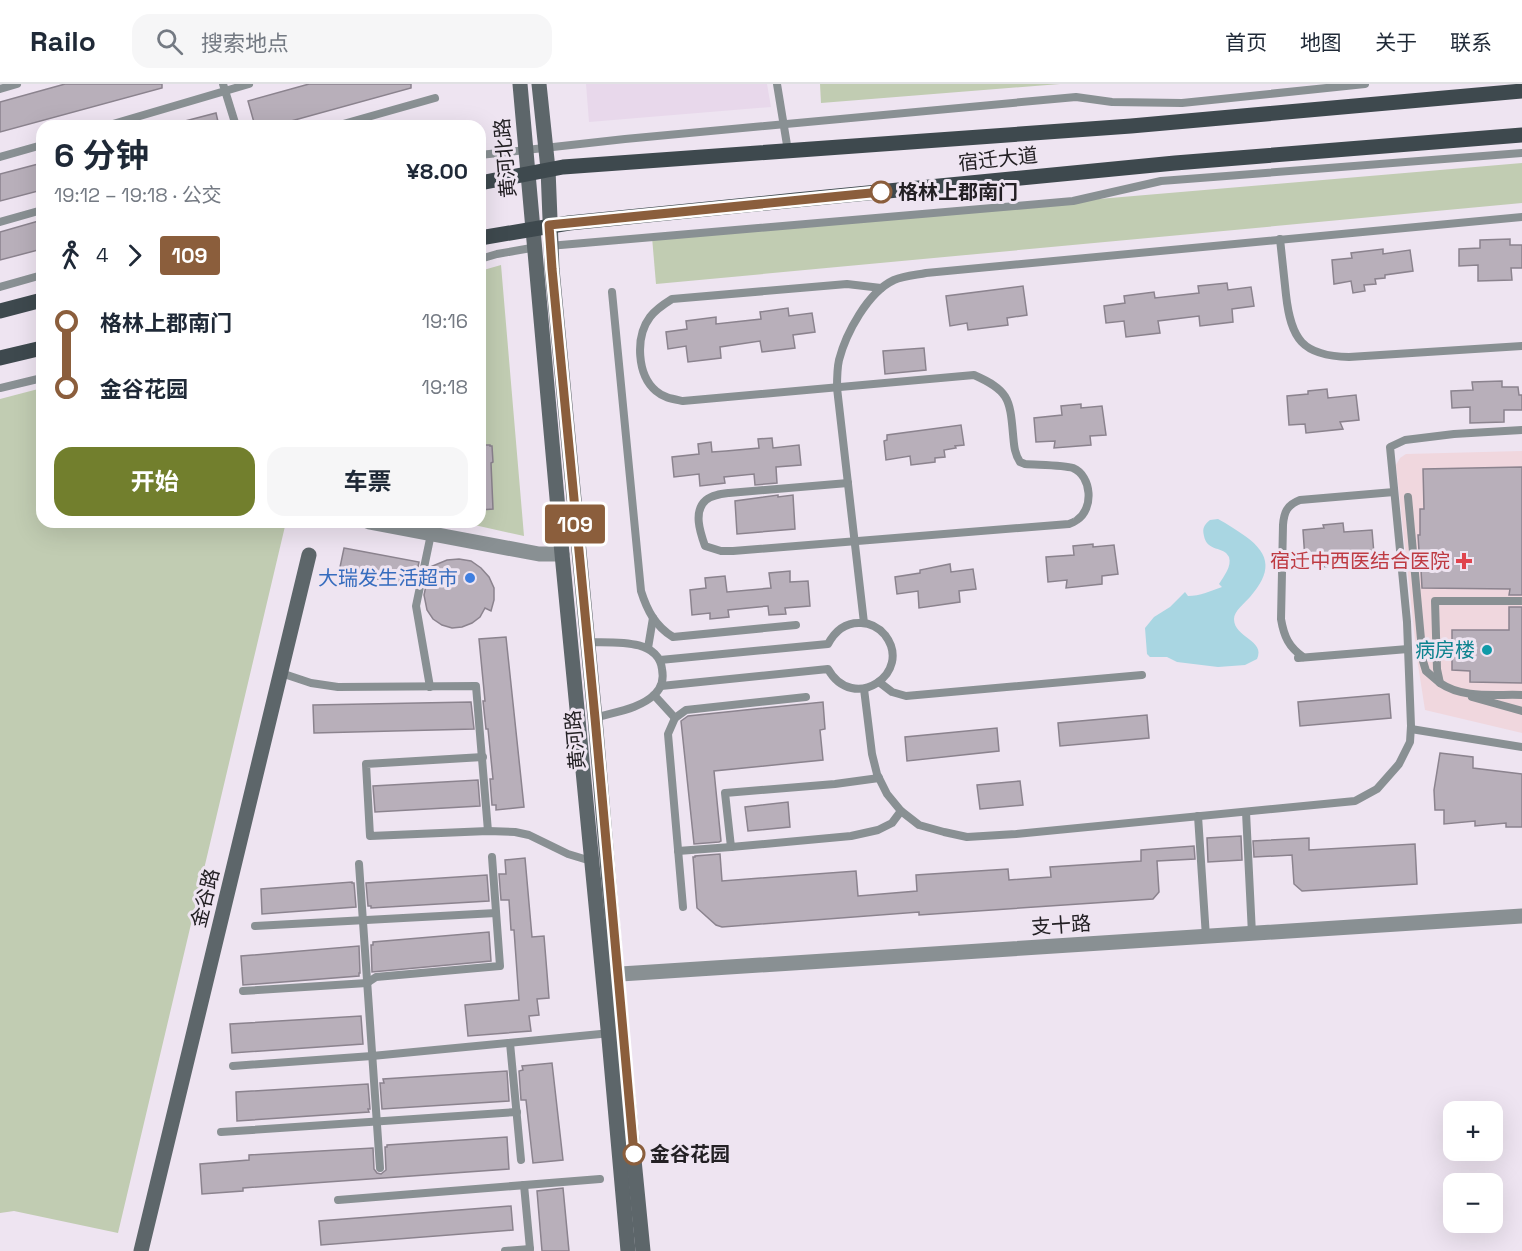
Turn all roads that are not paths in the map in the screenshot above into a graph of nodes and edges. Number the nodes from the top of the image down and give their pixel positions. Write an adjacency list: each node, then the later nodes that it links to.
1 (17, 84): 8 (lane)
2 (249, 84): 7 (lane)
3 (520, 84): 18 (main road, 黄河北路)
4 (539, 84): 17 (main road, 黄河北路)
5 (777, 84): 14 (lane)
6 (1365, 84): 14 (lane)
7 (224, 87): 11 (lane); 12 (lane)
8 (0, 89)
9 (1522, 91): 19 (main road, 宿迁大道)
10 (435, 98): 13 (lane)
11 (124, 120)
12 (234, 120)
13 (357, 120)
14 (784, 124): 17 (lane); 19 (lane)
15 (1522, 135): 29 (main road, 宿迁大道)
16 (36, 147): 22 (lane)
17 (545, 147): 18 (lane); 23 (main road, 黄河北路)
18 (526, 150): 21 (lane); 24 (main road, 黄河北路)
19 (788, 151): 23 (main road, 宿迁大道)
20 (1522, 153): 33 (lane)
21 (486, 154)
22 (0, 157)
23 (548, 170): 24 (main road, 宿迁大道); 29 (main road, 黄河北路)
24 (529, 172): 25 (main road, 宿迁大道); 30 (main road, 黄河北路)
25 (486, 182)
26 (36, 212): 28 (lane)
27 (1522, 217): 32 (lane)
28 (0, 222)
29 (549, 225): 30 (main road, 宿迁大道); 33 (main road, 黄河路)
30 (533, 228): 31 (main road, 宿迁大道); 34 (main road, 黄河路)
31 (486, 237)
32 (1280, 239): 38 (lane); 42 (lane)
33 (550, 246): 34 (lane); 61 (main road, 黄河路)
34 (534, 248): 35 (lane); 55 (main road, 黄河路)
35 (486, 257)
36 (36, 277): 37 (lane)
37 (0, 287)
38 (881, 288): 47 (lane); 47 (lane)
39 (612, 292): 58 (lane)
40 (36, 302): 41 (main road)
41 (0, 311)
42 (1522, 346)
43 (36, 349): 44 (main road)
44 (0, 358)
45 (36, 379): 46 (lane)
46 (0, 388)
47 (837, 388): 49 (lane); 54 (lane)
48 (1522, 430): 50 (lane)
49 (848, 483): 54 (lane); 54 (lane)
50 (1394, 492): 63 (lane); 63 (lane)
51 (1408, 497): 68 (lane)
52 (400, 528): 53 (street)
53 (431, 534): 55 (street); 70 (lane)
54 (855, 541): 59 (lane)
55 (562, 554): 90 (main road, 黄河路)
56 (309, 555): 65 (main road, 金谷路)
57 (1522, 601): 68 (lane)
58 (653, 618): 60 (lane); 62 (lane)
59 (864, 623): 64 (lane); 67 (lane)
60 (796, 626)
61 (587, 642): 62 (lane); 77 (main road, 黄河路)
62 (648, 648): 64 (lane)
63 (1408, 649): 79 (lane)
64 (660, 660): 69 (lane)
65 (281, 673): 70 (lane); 115 (main road, 金谷路)
66 (1142, 675): 67 (lane)
67 (879, 682): 71 (lane)
68 (1440, 683): 72 (lane)
69 (661, 686): 71 (lane); 73 (lane)
70 (430, 687): 81 (lane)
71 (864, 689): 82 (lane)
72 (1462, 694): 74 (lane); 76 (lane)
73 (654, 695): 77 (lane); 78 (lane)
74 (1522, 695)
75 (806, 697): 78 (lane)
76 (1522, 711)
77 (595, 718): 99 (main road, 黄河路)
78 (675, 718): 88 (lane)
79 (1411, 729): 80 (lane); 84 (lane)
80 (1522, 747)
81 (483, 757): 86 (lane); 86 (lane)
82 (879, 778): 83 (lane); 87 (lane)
83 (901, 812): 85 (lane); 87 (lane)
84 (1246, 812): 85 (lane); 97 (lane)
85 (1198, 816): 98 (lane)
86 (488, 831): 90 (lane)
87 (731, 847): 88 (lane)
88 (678, 851): 92 (lane)
89 (492, 857): 93 (lane)
90 (591, 861): 99 (main road, 黄河路)
91 (359, 864): 95 (lane)
92 (683, 907)
93 (496, 913): 95 (lane); 100 (lane)
94 (1522, 916): 97 (street, 支十路)
95 (363, 920): 96 (lane); 100 (lane)
96 (255, 926)
97 (1252, 933): 98 (street, 支十路)
98 (1206, 936): 99 (street, 支十路)
99 (610, 975): 102 (main road, 黄河路)
100 (368, 982): 101 (lane); 104 (lane)
101 (243, 991)
102 (615, 1033): 103 (lane); 117 (main road, 黄河路); 118 (main road, 黄河路)
103 (510, 1043): 104 (lane); 106 (lane)
104 (372, 1056): 105 (lane); 107 (lane)
105 (233, 1066)
106 (517, 1112): 107 (lane); 109 (lane)
107 (376, 1122): 108 (lane); 110 (lane)
108 (221, 1132)
109 (521, 1160)
110 (380, 1168)
111 (600, 1179): 112 (lane)
112 (524, 1185): 113 (lane); 114 (lane)
113 (338, 1200)
114 (529, 1250): 116 (lane)
115 (141, 1251)
116 (505, 1251)
117 (628, 1251)
118 (643, 1251)

